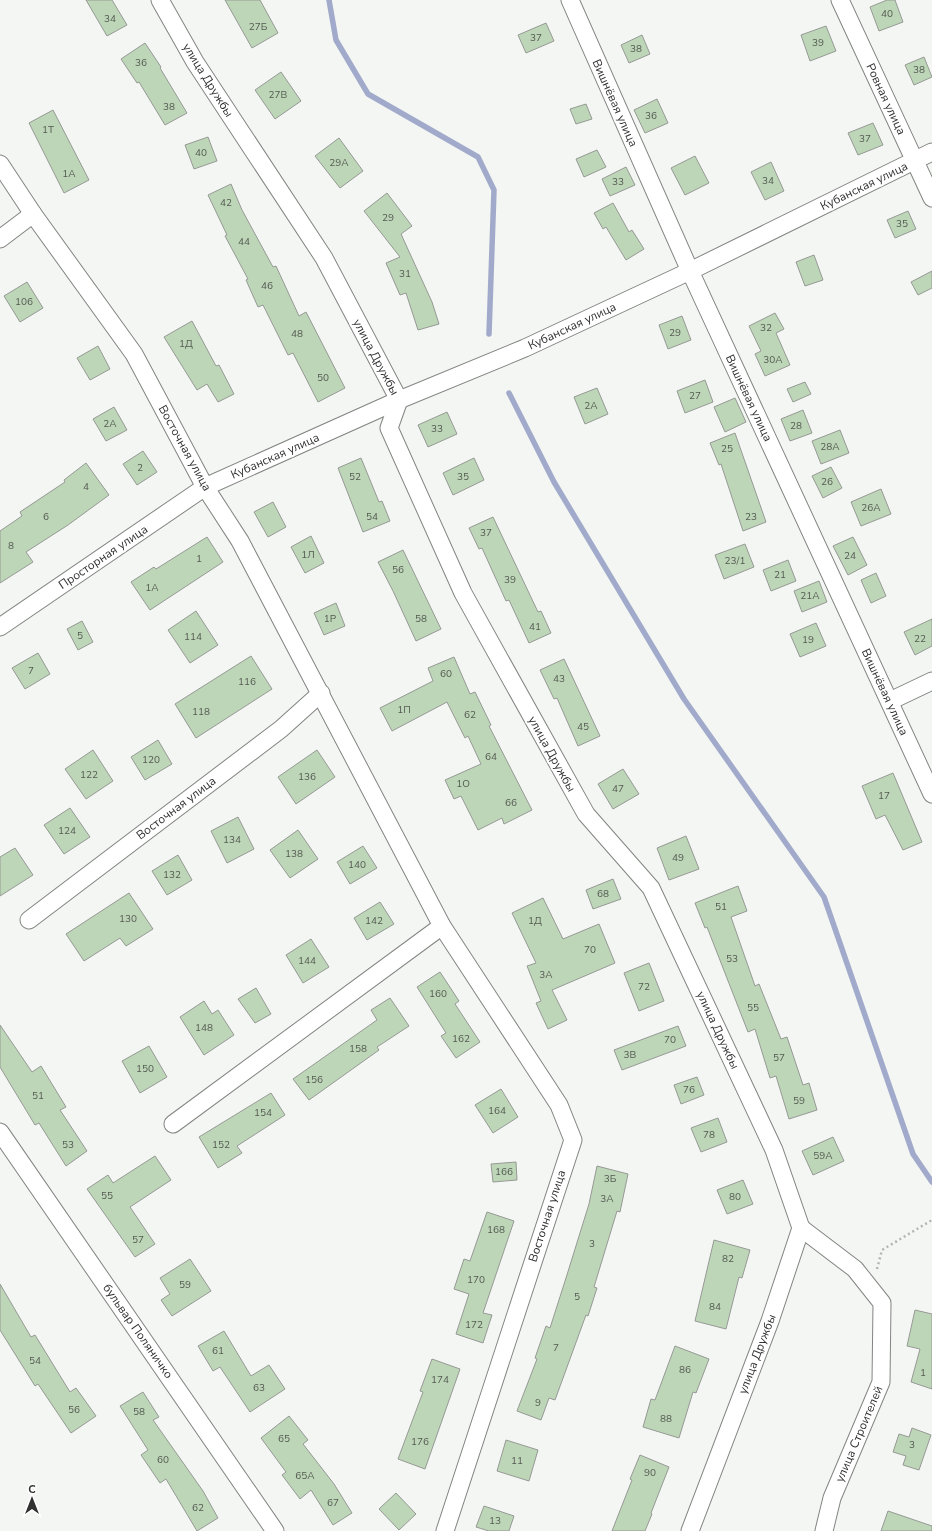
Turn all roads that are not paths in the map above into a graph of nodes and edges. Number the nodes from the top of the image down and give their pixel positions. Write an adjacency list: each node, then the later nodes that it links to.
1 (160, 0): 11 (street, улица Дружбы)
2 (570, 0): 10 (street, Вишнёвая улица)
3 (840, 0): 5 (street, Ровная улица)
4 (932, 152): 5 (street, Кубанская улица)
5 (915, 161): 7 (street, Ровная улица); 10 (street, Кубанская улица)
6 (0, 164): 8 (street, Восточная улица)
7 (932, 198)
8 (33, 214): 9 (street); 12 (street, Восточная улица)
9 (0, 238)
10 (690, 271): 11 (street, Кубанская улица); 16 (street, Вишнёвая улица)
11 (399, 400): 12 (street, Кубанская улица); 22 (street, улица Дружбы)
12 (206, 487): 13 (street, Просторная улица); 15 (street, Восточная улица)
13 (0, 627)
14 (932, 681): 16 (street)
15 (321, 693): 18 (street, Восточная улица); 19 (street, Восточная улица)
16 (890, 701): 17 (street, Вишнёвая улица)
17 (932, 794)
18 (29, 920)
19 (442, 926): 20 (street); 24 (street, Восточная улица)
20 (173, 1124)
21 (0, 1132): 23 (street, бульвар Поляничко)
22 (801, 1228): 25 (street, улица Дружбы); 26 (street, улица Строителей)
23 (275, 1531)
24 (445, 1531)
25 (690, 1531)
26 (824, 1531)

